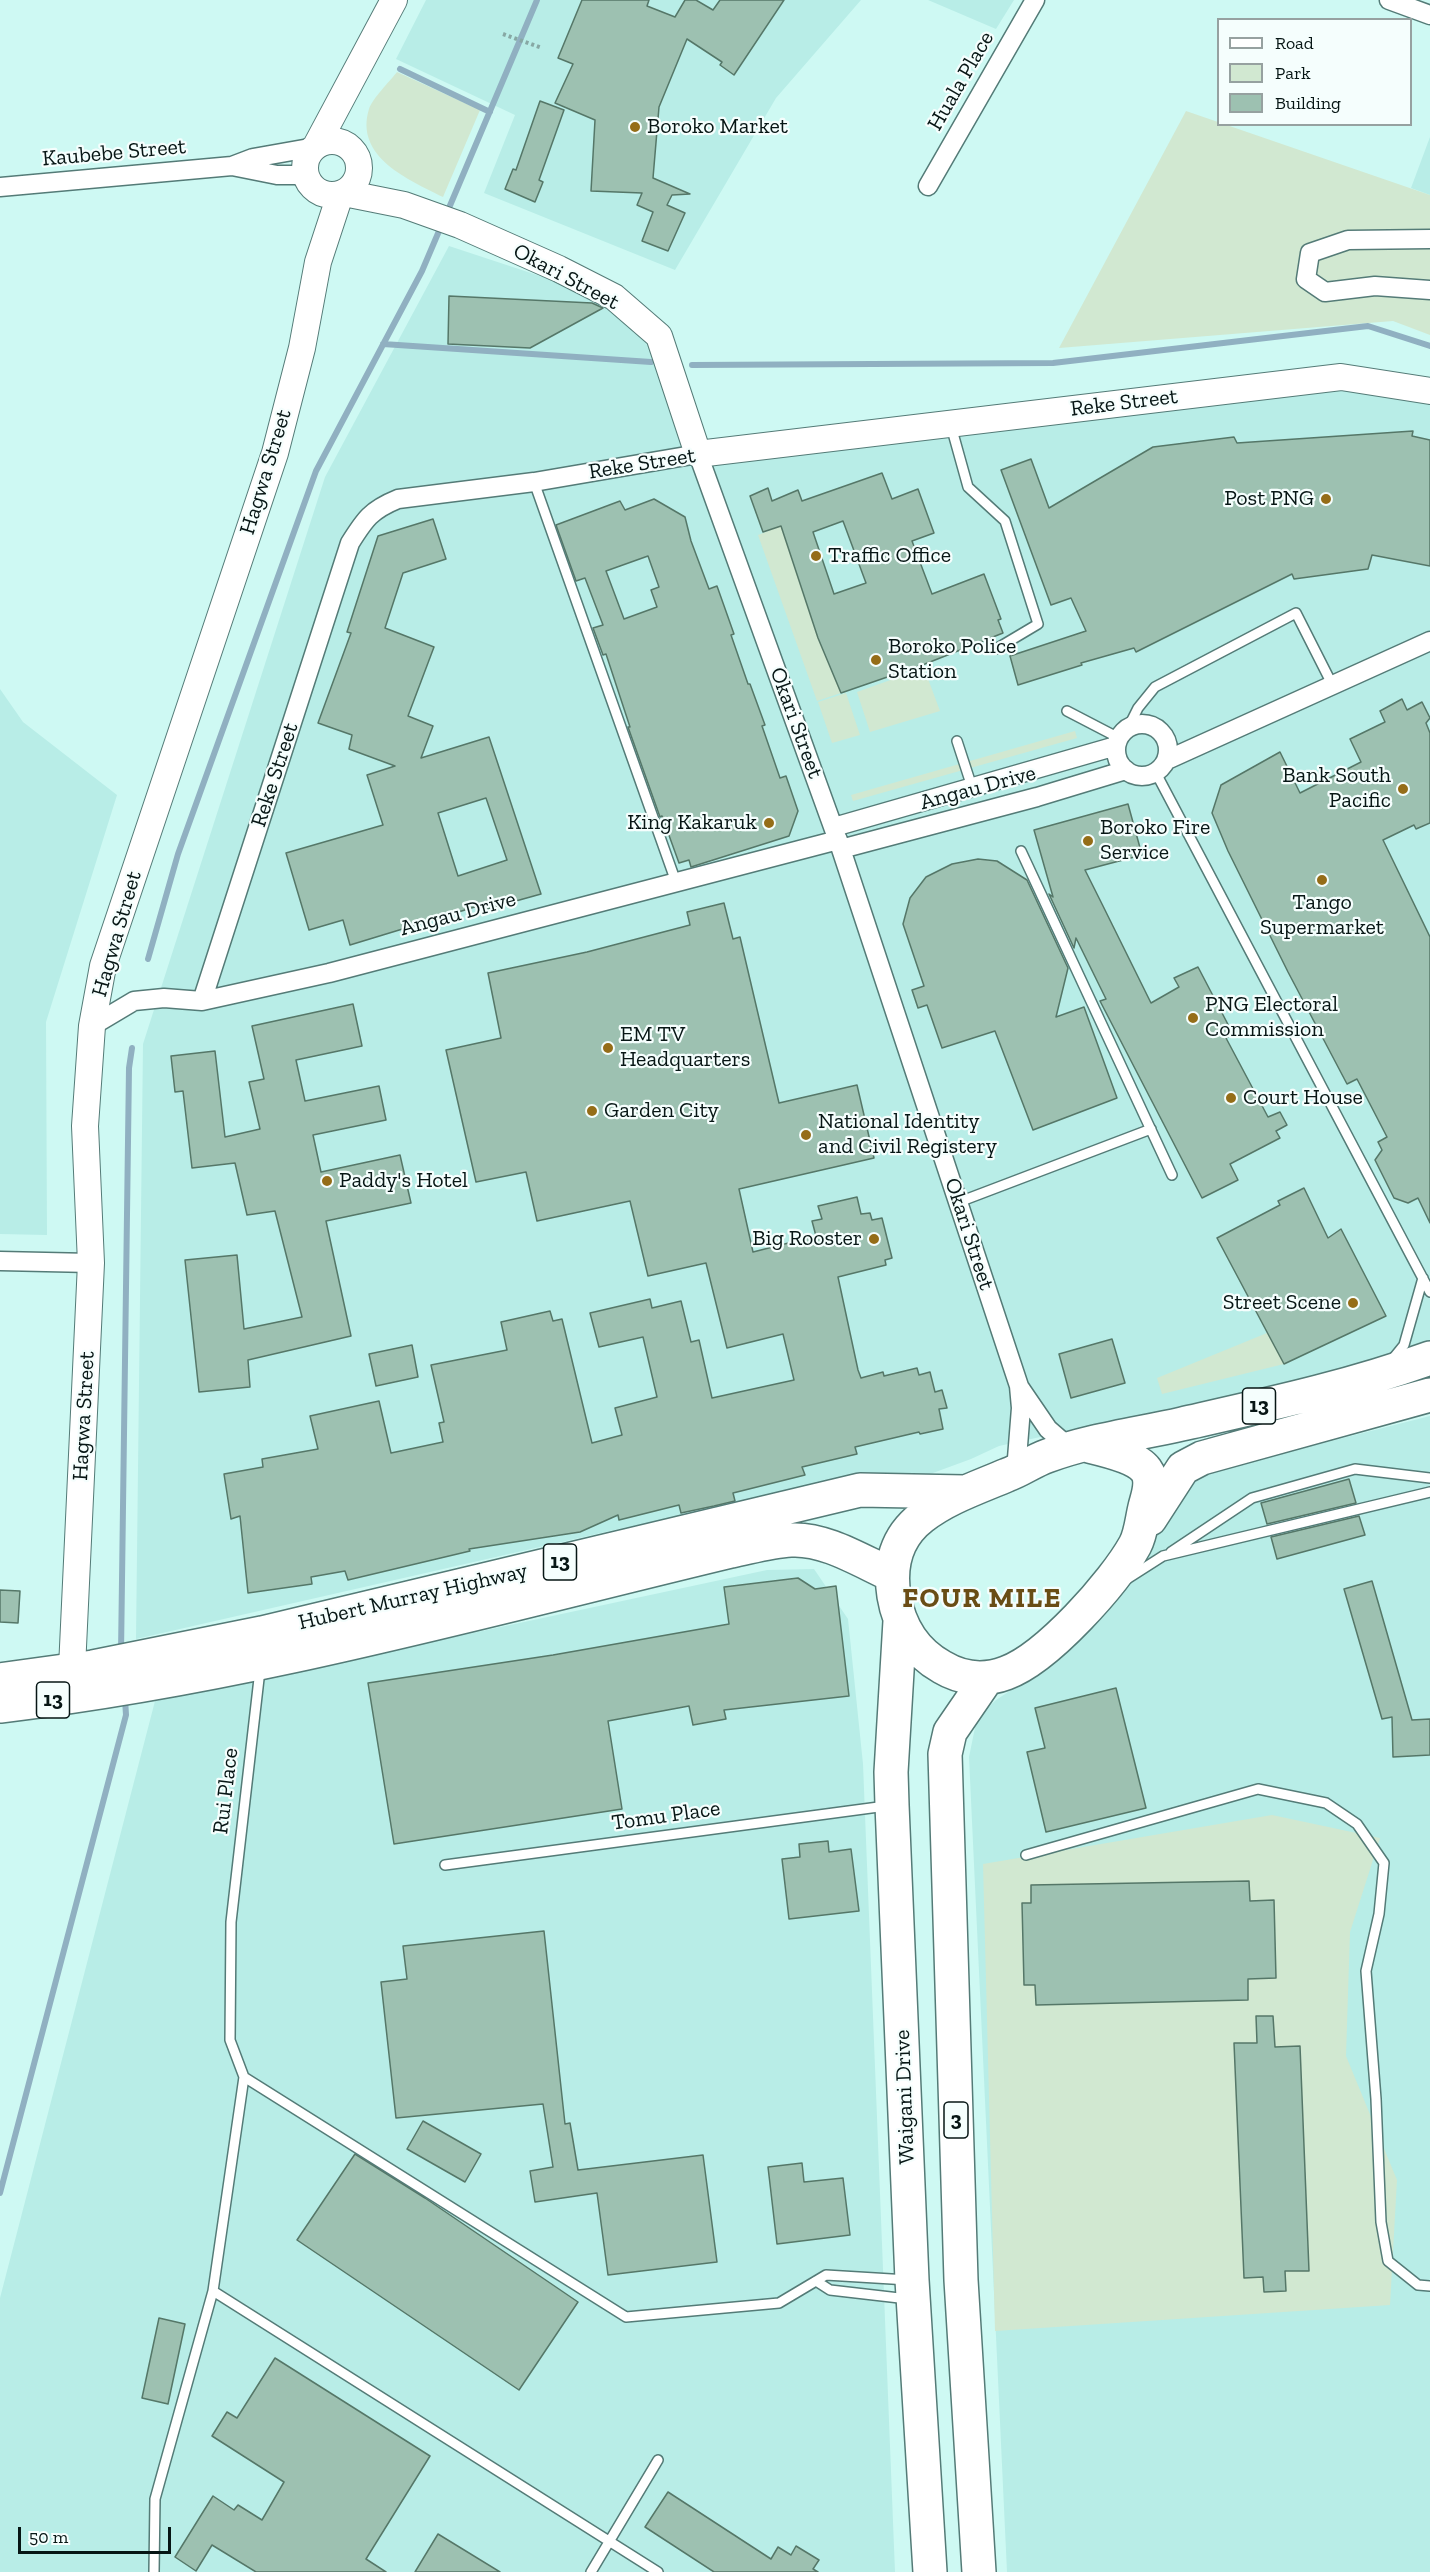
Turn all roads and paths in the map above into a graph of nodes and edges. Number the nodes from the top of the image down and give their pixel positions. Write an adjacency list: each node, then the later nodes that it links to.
1 (394, 0): 7 (street)
2 (1035, 0): 12 (street, Huala Place)
3 (1389, 0): 4 (street)
4 (1430, 15)
5 (503, 34): 6 (path)
6 (542, 48)
7 (345, 95): 8 (street); 9 (street)
8 (316, 146): 9 (street); 10 (street, Kaubebe Street); 11 (street)
9 (355, 156): 14 (street); 15 (street, Okari Street)
10 (231, 166): 11 (street, Kaubebe Street); 13 (street, Kaubebe Street)
11 (309, 181): 14 (street); 17 (street, Hagwa Street)
12 (928, 186)
13 (0, 187)
14 (342, 194): 15 (street, Okari Street); 17 (street, Hagwa Street)
15 (404, 205): 21 (street, Okari Street)
16 (1430, 239): 18 (street)
17 (318, 262): 36 (street, Hagwa Street)
18 (1430, 290)
19 (1430, 391): 20 (street, Reke Street)
20 (950, 423): 21 (street, Reke Street); 24 (lane)
21 (698, 454): 22 (street, Reke Street); 32 (street, Okari Street)
22 (534, 482): 34 (lane); 35 (street, Reke Street)
23 (1430, 641): 25 (street)
24 (996, 649)
25 (1333, 686): 27 (lane); 29 (street)
26 (1068, 711): 27 (lane)
27 (1121, 737): 29 (street); 30 (street); 31 (street)
28 (957, 741): 31 (lane)
29 (1161, 766): 30 (street); 42 (lane)
30 (1126, 770): 32 (street, Angau Drive)
31 (972, 787): 32 (street)
32 (838, 839): 34 (street, Angau Drive); 39 (street, Okari Street)
33 (1021, 851): 37 (lane)
34 (676, 882): 35 (street, Angau Drive)
35 (202, 1001): 36 (street, Angau Drive)
36 (92, 1026): 41 (street, Hagwa Street)
37 (1151, 1129): 38 (lane); 39 (lane)
38 (1172, 1175)
39 (959, 1202): 46 (street, Okari Street)
40 (0, 1261): 41 (street)
41 (91, 1263): 58 (street, Hagwa Street)
42 (1423, 1278): 43 (lane); 45 (lane)
43 (1430, 1292)
44 (1430, 1358): 45 (highway, 13)
45 (1380, 1376): 48 (highway, 13)
46 (1019, 1386): 48 (street, Okari Street); 49 (street, Okari Street)
47 (1430, 1395): 53 (highway, 13)
48 (1078, 1447): 49 (highway, 13); 53 (highway, 13)
49 (1016, 1471): 51 (highway, 13)
50 (1430, 1478): 53 (lane)
51 (967, 1492): 54 (highway, 13); 57 (highway, Hubert Murray Highway / 13)
52 (1430, 1492): 53 (lane)
53 (1150, 1550): 59 (highway, 13)
54 (891, 1575): 55 (highway, 13); 56 (highway, Hubert Murray Highway / 13)
55 (900, 1621): 59 (highway, 13); 62 (highway, Waigani Drive)
56 (261, 1664): 57 (highway, Hubert Murray Highway / 13); 65 (lane, Rui Place)
57 (157, 1668): 58 (highway, Hubert Murray Highway / 13)
58 (90, 1675): 60 (highway, Hubert Murray Highway / 13); 61 (highway, Hubert Murray Highway / 13)
59 (987, 1678): 76 (highway, 3)
60 (0, 1680)
61 (0, 1706)
62 (892, 1805): 64 (lane, Tomu Place); 68 (highway, Waigani Drive)
63 (1026, 1855): 67 (lane)
64 (445, 1865)
65 (244, 2077): 66 (lane); 69 (lane)
66 (816, 2281): 68 (lane); 68 (lane)
67 (1430, 2286)
68 (913, 2290): 75 (highway, Waigani Drive)
69 (213, 2291): 71 (lane); 72 (lane)
70 (658, 2460): 71 (lane)
71 (611, 2542): 73 (lane); 74 (lane)
72 (154, 2572)
73 (591, 2572)
74 (658, 2572)
75 (930, 2572)
76 (979, 2572)

